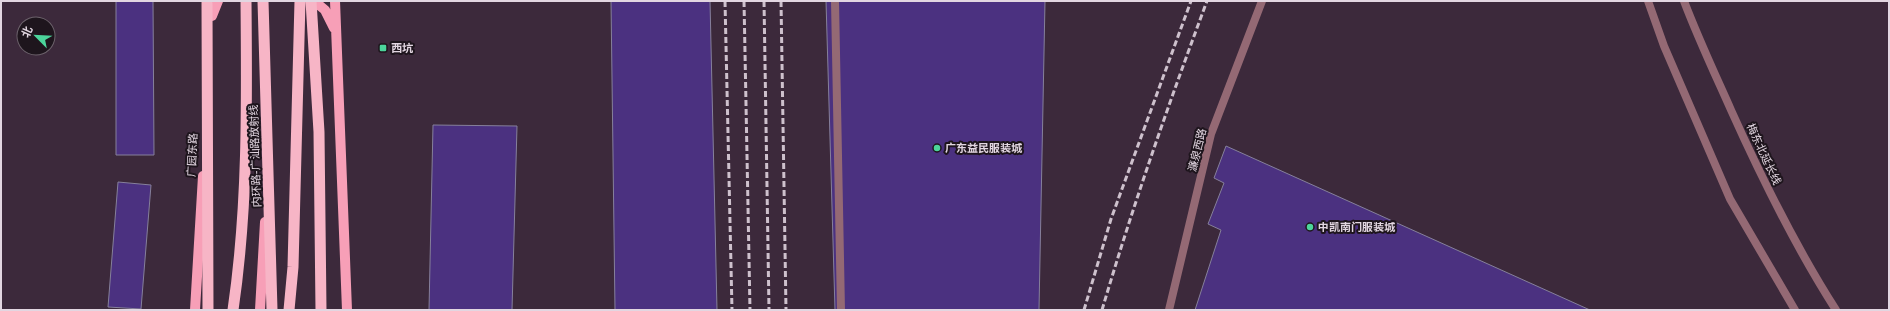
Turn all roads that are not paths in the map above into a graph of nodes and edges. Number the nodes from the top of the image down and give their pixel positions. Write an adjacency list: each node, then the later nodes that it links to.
1 (207, 1): 16 (highway, bridge)
2 (211, 1): 13 (main road, 广园东路)
3 (218, 1): 13 (main road)
4 (246, 1): 17 (highway)
5 (263, 1): 18 (main road); 19 (highway, 内环路-广汕路放射线)
6 (300, 1): 20 (highway)
7 (313, 1): 14 (main road); 21 (highway)
8 (336, 1): 14 (main road)
9 (835, 1): 23 (street)
10 (1262, 1): 24 (street, 濂泉西路)
11 (1648, 1): 25 (street)
12 (1684, 1): 26 (street, 梅东北延长线)
13 (212, 16): 15 (main road, 广园东路)
14 (336, 31): 22 (main road)
15 (195, 310)
16 (208, 310)
17 (233, 310)
18 (260, 310)
19 (272, 310)
20 (289, 310)
21 (321, 310)
22 (347, 310)
23 (841, 310)
24 (1170, 310)
25 (1795, 310)
26 (1836, 310)

